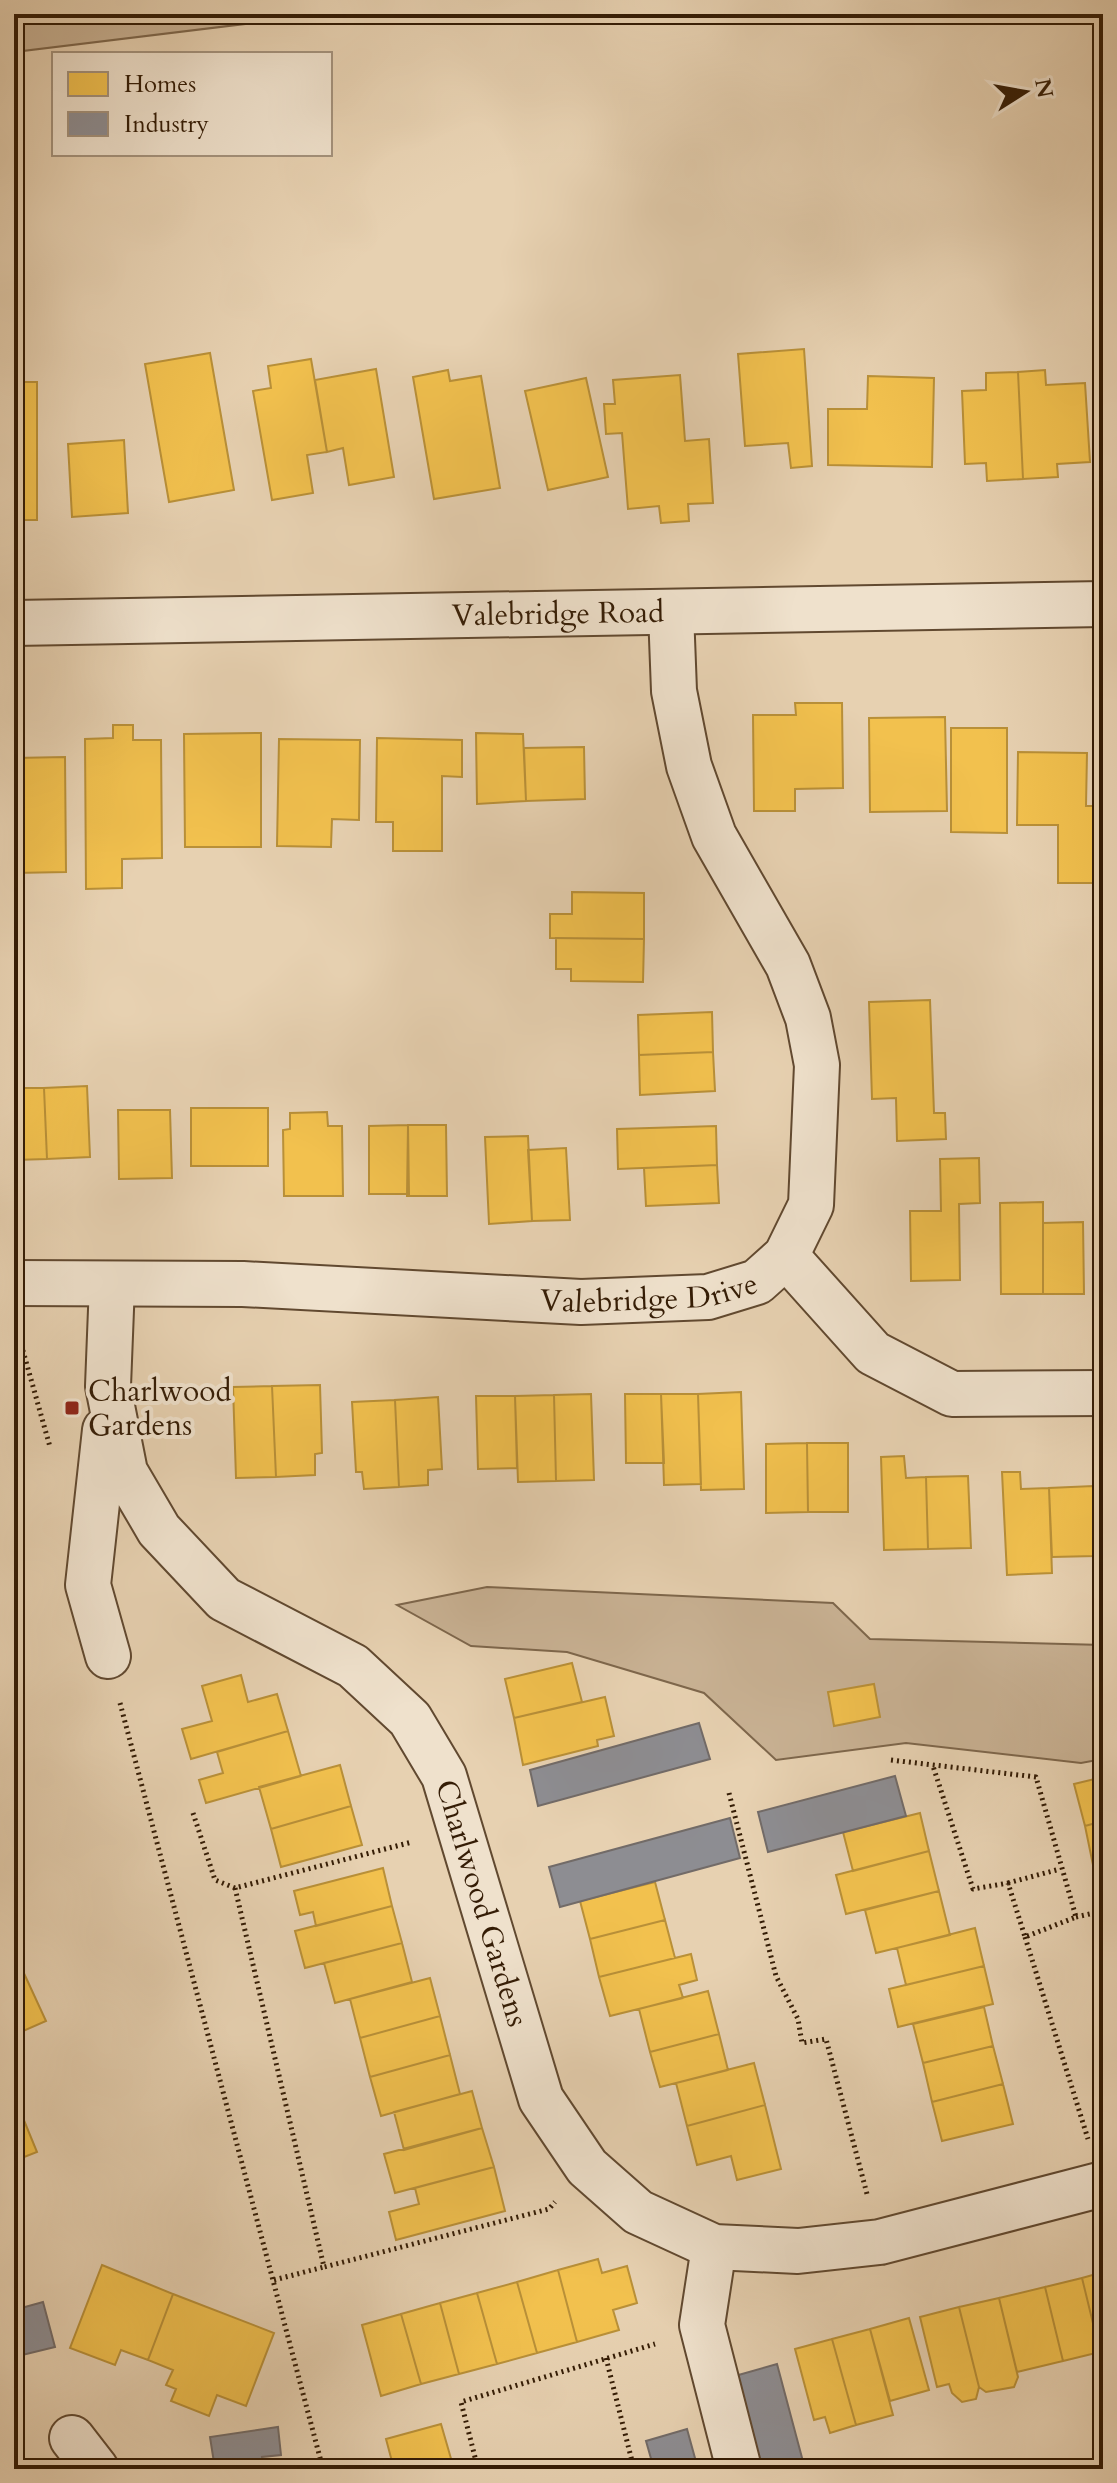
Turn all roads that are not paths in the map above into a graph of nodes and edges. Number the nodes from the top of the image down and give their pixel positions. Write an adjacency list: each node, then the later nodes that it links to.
1 (1103, 604): 2 (street, Valebridge Road)
2 (671, 612): 3 (street, Valebridge Road); 4 (street, Valebridge Drive)
3 (14, 623)
4 (786, 1256): 6 (street, Valebridge Drive); 8 (street)
5 (14, 1283): 6 (street, Valebridge Drive)
6 (112, 1284): 7 (street, Charlwood Gardens)
7 (108, 1386): 9 (street); 11 (street, Charlwood Gardens)
8 (1103, 1393)
9 (108, 1656)
10 (1103, 2184): 11 (street, Charlwood Gardens)
11 (714, 2247): 12 (street)
12 (739, 2469)

